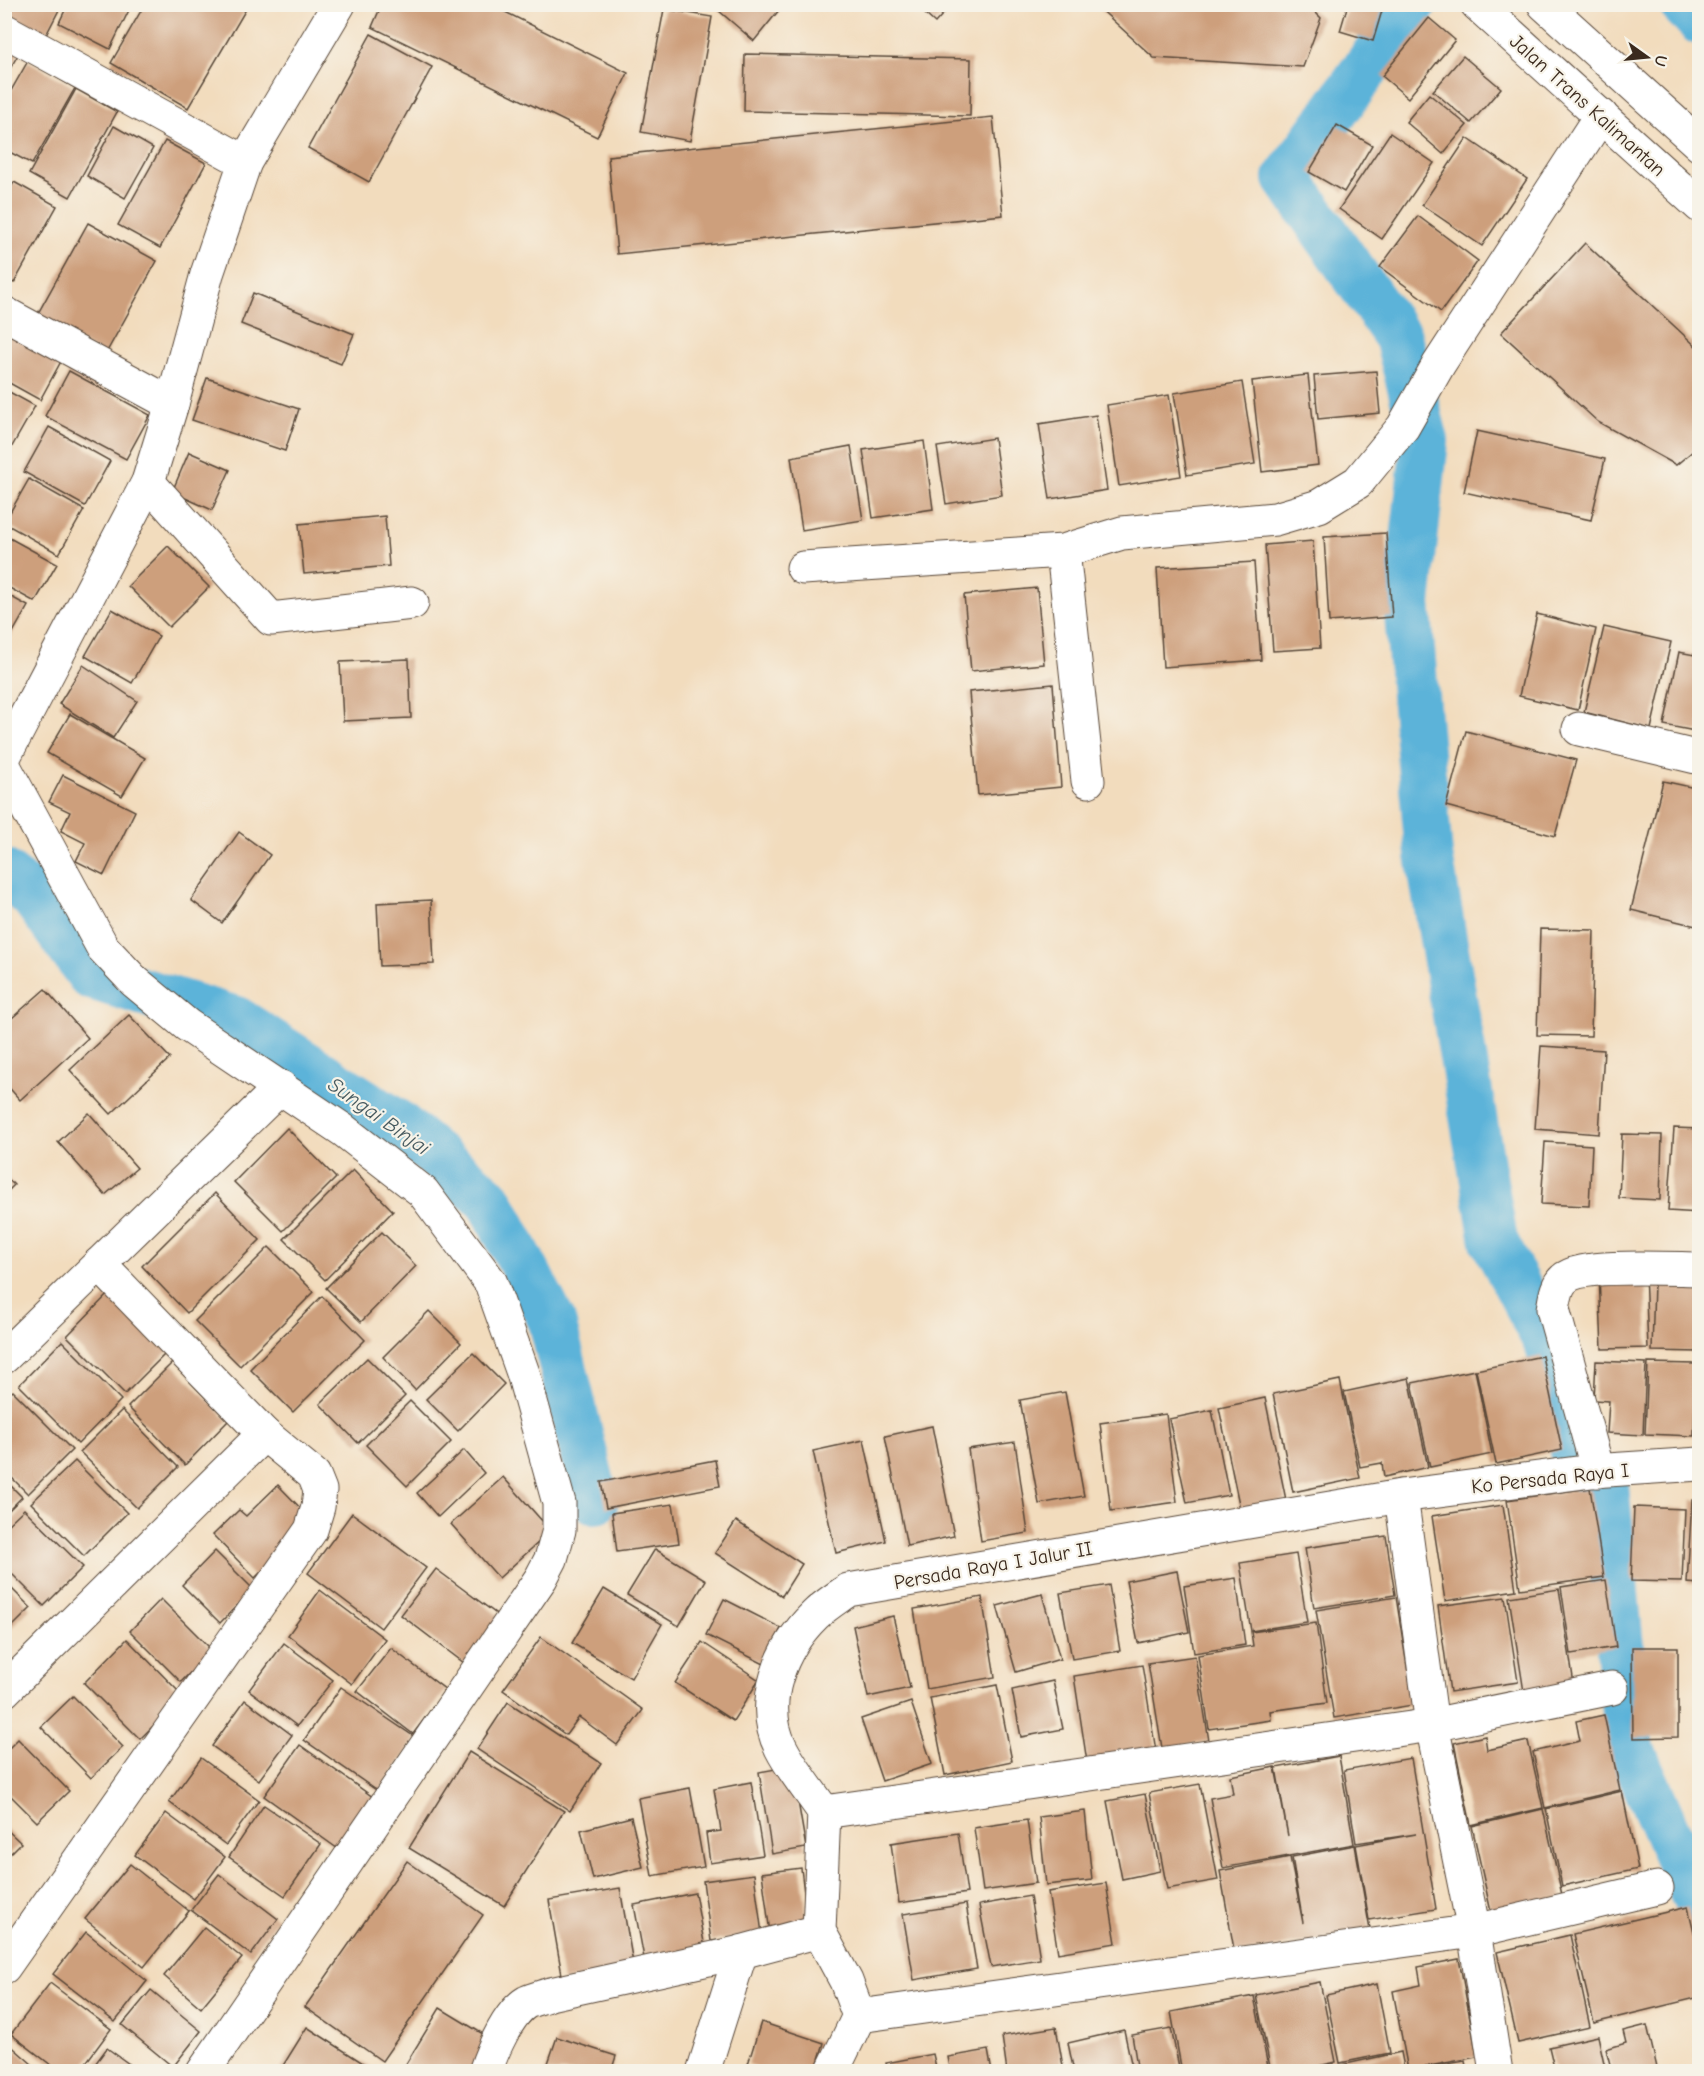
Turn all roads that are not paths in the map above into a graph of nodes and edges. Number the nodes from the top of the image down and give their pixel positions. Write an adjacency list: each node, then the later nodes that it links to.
1 (339, 4): 7 (main road)
2 (1477, 4): 5 (main road, Jalan Trans Kalimantan)
3 (1544, 4): 6 (main road)
4 (4, 30): 7 (main road)
5 (1601, 115): 8 (main road, Jalan Trans Kalimantan); 12 (main road)
6 (1700, 145)
7 (245, 162): 10 (main road)
8 (1700, 206)
9 (4, 313): 10 (main road)
10 (172, 404): 11 (main road)
11 (148, 482): 14 (main road); 16 (main road)
12 (1064, 551): 13 (main road); 19 (main road)
13 (802, 568)
14 (412, 603)
15 (1579, 729): 17 (main road)
16 (4, 757)
17 (1700, 758)
18 (4, 766): 20 (main road)
19 (1088, 781)
20 (281, 1087): 21 (main road); 38 (main road)
21 (99, 1264): 23 (main road); 24 (main road)
22 (1700, 1269): 26 (main road)
23 (4, 1357)
24 (264, 1434): 29 (main road); 36 (main road)
25 (1700, 1464): 26 (main road, Ko Persada Raya I)
26 (1588, 1472): 27 (main road, Ko Persada Raya I)
27 (1401, 1496): 30 (main road); 31 (main road, Persada Raya I Jalur II)
28 (1612, 1688): 30 (main road)
29 (4, 1691)
30 (1432, 1725): 31 (main road); 34 (main road)
31 (824, 1812): 33 (main road)
32 (1657, 1888): 34 (main road)
33 (819, 1931): 35 (main road); 37 (main road)
34 (1474, 1931): 37 (main road); 42 (main road)
35 (741, 1952): 39 (main road); 40 (main road)
36 (4, 1967)
37 (859, 2016): 41 (main road)
38 (203, 2072)
39 (485, 2072)
40 (704, 2072)
41 (832, 2072)
42 (1496, 2072)

